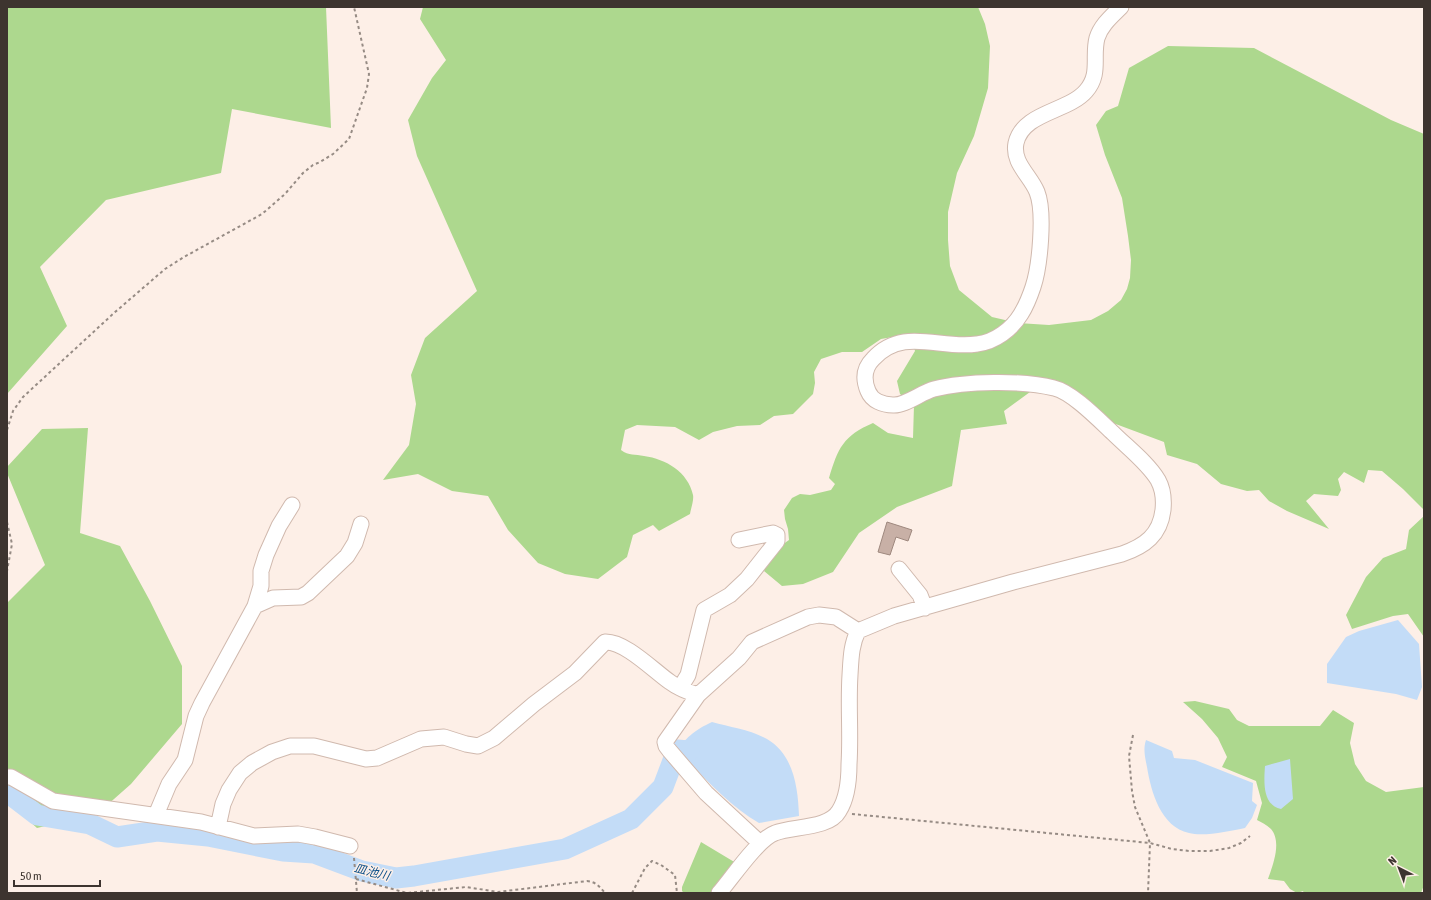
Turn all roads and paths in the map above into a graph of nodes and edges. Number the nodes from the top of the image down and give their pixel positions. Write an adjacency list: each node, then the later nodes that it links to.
1 (354, 7): 3 (path)
2 (1121, 7): 11 (street)
3 (7, 430)
4 (292, 505): 10 (street)
5 (7, 522): 9 (path)
6 (361, 524): 10 (street)
7 (739, 540): 13 (street)
8 (899, 569): 11 (street)
9 (7, 572)
10 (255, 606): 18 (street)
11 (925, 608): 12 (street)
12 (858, 631): 14 (street); 17 (street)
13 (680, 688): 14 (street); 19 (street)
14 (698, 696): 21 (street)
15 (1133, 735): 22 (path)
16 (7, 777): 18 (street)
17 (839, 812): 21 (street); 22 (path)
18 (156, 815): 19 (street)
19 (218, 826): 23 (street)
20 (1250, 836): 22 (path)
21 (760, 843): 30 (street)
22 (1150, 843): 31 (path)
23 (350, 846)
24 (355, 862): 25 (path)
25 (356, 879): 26 (path); 27 (path)
26 (357, 893)
27 (604, 893)
28 (632, 893): 29 (path)
29 (677, 893)
30 (719, 893)
31 (1148, 893)

